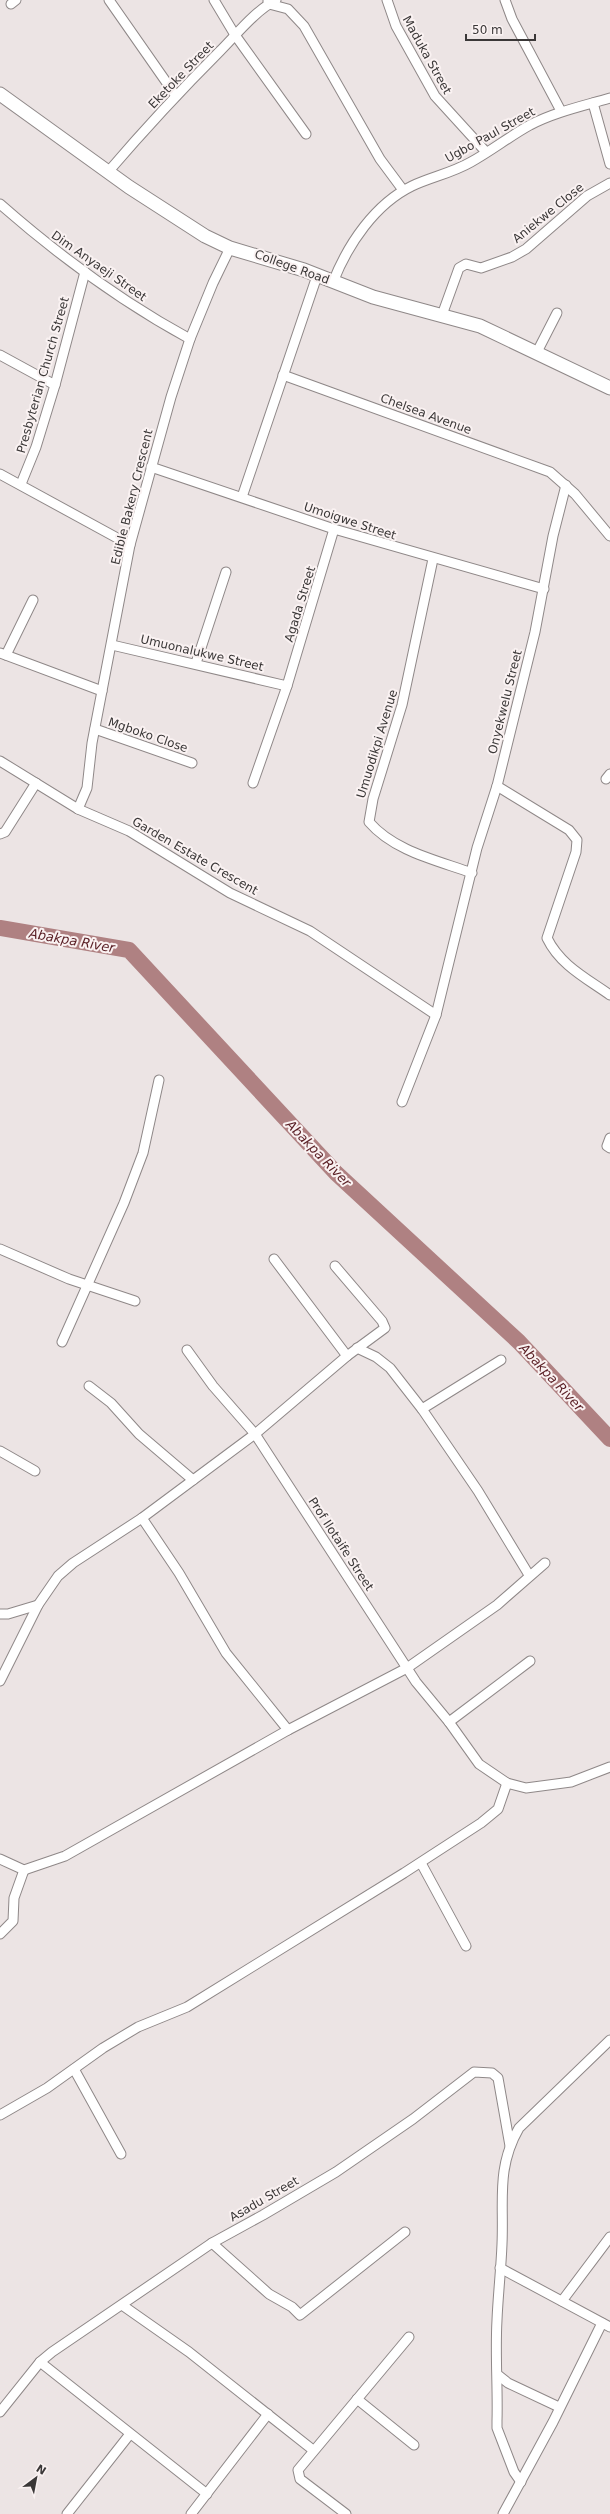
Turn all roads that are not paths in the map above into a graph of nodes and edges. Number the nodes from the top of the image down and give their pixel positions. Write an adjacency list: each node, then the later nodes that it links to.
1 (109, 0): 8 (street)
2 (214, 0): 6 (street)
3 (387, 0): 13 (street, Maduka Street)
4 (505, 0): 11 (street)
5 (271, 1): 6 (street, Eketoke Street); 17 (street)
6 (235, 36): 8 (street, Eketoke Street); 12 (street)
7 (0, 94): 15 (main road, College Road)
8 (176, 96): 15 (street, Eketoke Street)
9 (610, 98): 10 (street, Ugbo Paul Street)
10 (593, 103): 11 (street, Ugbo Paul Street); 14 (street)
11 (561, 111): 13 (street, Ugbo Paul Street)
12 (306, 134)
13 (486, 152): 17 (street, Ugbo Paul Street)
14 (610, 164)
15 (108, 172): 19 (main road, College Road)
16 (610, 183): 24 (street, Aniekwe Close)
17 (403, 190): 22 (street, Ugbo Paul Street)
18 (0, 204): 20 (street, Dim Anyaeji Street)
19 (230, 248): 21 (main road, College Road); 25 (street, Edible Bakery Crescent)
20 (85, 272): 25 (street, Dim Anyaeji Street); 29 (street, Presbyterian Church Street)
21 (317, 276): 22 (main road, College Road); 28 (street)
22 (333, 282): 24 (main road, College Road)
23 (557, 313): 26 (street)
24 (442, 315): 26 (main road, College Road)
25 (190, 339): 31 (street, Edible Bakery Crescent)
26 (538, 352): 30 (main road, College Road)
27 (0, 355): 29 (street)
28 (283, 375): 34 (street, Chelsea Avenue); 35 (street)
29 (55, 385): 33 (street, Presbyterian Church Street)
30 (610, 388)
31 (151, 467): 35 (street, Umoigwe Street); 38 (street, Edible Bakery Crescent)
32 (0, 474): 33 (street)
33 (21, 484): 38 (street)
34 (566, 485): 37 (street, Chelsea Avenue); 41 (street, Onyekwelu Street)
35 (242, 497): 36 (street, Umoigwe Street)
36 (334, 529): 39 (street, Umoigwe Street); 46 (street, Agada Street)
37 (610, 536)
38 (130, 544): 43 (street, Edible Bakery Crescent)
39 (433, 559): 41 (street, Umoigwe Street); 56 (street, Umuodikpi Avenue)
40 (226, 572): 45 (street)
41 (544, 589): 53 (street, Onyekwelu Street)
42 (33, 600): 44 (street)
43 (112, 645): 45 (street, Umuonalukwe Street); 47 (street, Edible Bakery Crescent)
44 (3, 654): 47 (street)
45 (196, 663): 46 (street, Umuonalukwe Street)
46 (287, 686): 51 (street, Agada Street)
47 (102, 690): 48 (street, Edible Bakery Crescent)
48 (95, 729): 50 (street, Mgboko Close); 54 (street, Edible Bakery Crescent)
49 (0, 761): 52 (street, Garden Estate Crescent)
50 (192, 763)
51 (254, 782)
52 (36, 783): 54 (street, Garden Estate Crescent); 55 (street)
53 (497, 786): 56 (street, Onyekwelu Street); 57 (street)
54 (78, 809): 58 (street, Garden Estate Crescent)
55 (0, 834)
56 (472, 873): 58 (street, Onyekwelu Street)
57 (610, 995)
58 (436, 1015): 60 (street, Onyekwelu Street)
59 (159, 1080): 66 (street)
60 (402, 1102)
61 (610, 1138): 62 (street)
62 (610, 1148)
63 (0, 1248): 66 (street)
64 (274, 1259): 71 (street)
65 (335, 1266): 69 (street)
66 (86, 1284): 67 (street); 68 (street)
67 (135, 1300)
68 (62, 1342)
69 (357, 1348): 71 (street); 74 (street)
70 (187, 1350): 75 (street, Prof Ilotaife Street)
71 (348, 1356): 75 (street)
72 (501, 1360): 74 (street)
73 (89, 1386): 78 (street)
74 (422, 1408): 81 (street)
75 (255, 1434): 78 (street); 85 (street, Prof Ilotaife Street)
76 (0, 1450): 77 (street)
77 (35, 1470)
78 (192, 1480): 79 (street)
79 (142, 1518): 82 (street); 88 (street)
80 (545, 1563): 81 (street)
81 (529, 1575): 85 (street)
82 (38, 1605): 83 (street); 86 (street)
83 (0, 1614)
84 (530, 1661): 87 (street)
85 (407, 1668): 87 (street, Prof Ilotaife Street); 88 (street)
86 (0, 1681)
87 (449, 1722): 90 (street, Prof Ilotaife Street)
88 (288, 1730): 93 (street)
89 (610, 1767): 90 (street, Prof Ilotaife Street)
90 (507, 1783): 92 (street)
91 (0, 1859): 93 (street)
92 (421, 1862): 95 (street); 97 (street)
93 (24, 1870): 94 (street)
94 (0, 1934)
95 (466, 1946)
96 (610, 2040): 99 (street)
97 (74, 2069): 98 (street); 100 (street)
98 (0, 2115)
99 (510, 2146): 103 (street, Asadu Street); 104 (street)
100 (122, 2154)
101 (405, 2232): 103 (street)
102 (610, 2237): 105 (street)
103 (212, 2243): 106 (street, Asadu Street)
104 (500, 2268): 105 (street); 110 (street)
105 (562, 2301): 107 (street)
106 (122, 2305): 109 (street, Asadu Street); 114 (street)
107 (606, 2325): 112 (street)
108 (409, 2337): 111 (street)
109 (40, 2362): 113 (street, Asadu Street); 115 (street)
110 (498, 2375): 112 (street); 118 (street)
111 (357, 2399): 116 (street); 117 (street)
112 (559, 2407): 118 (street)
113 (0, 2412)
114 (268, 2414): 117 (street); 119 (street)
115 (130, 2434): 119 (street); 121 (street)
116 (414, 2445)
117 (313, 2450): 122 (street)
118 (521, 2482): 123 (street)
119 (207, 2494): 120 (street)
120 (197, 2512)
121 (67, 2514)
122 (346, 2514)
123 (503, 2514)

